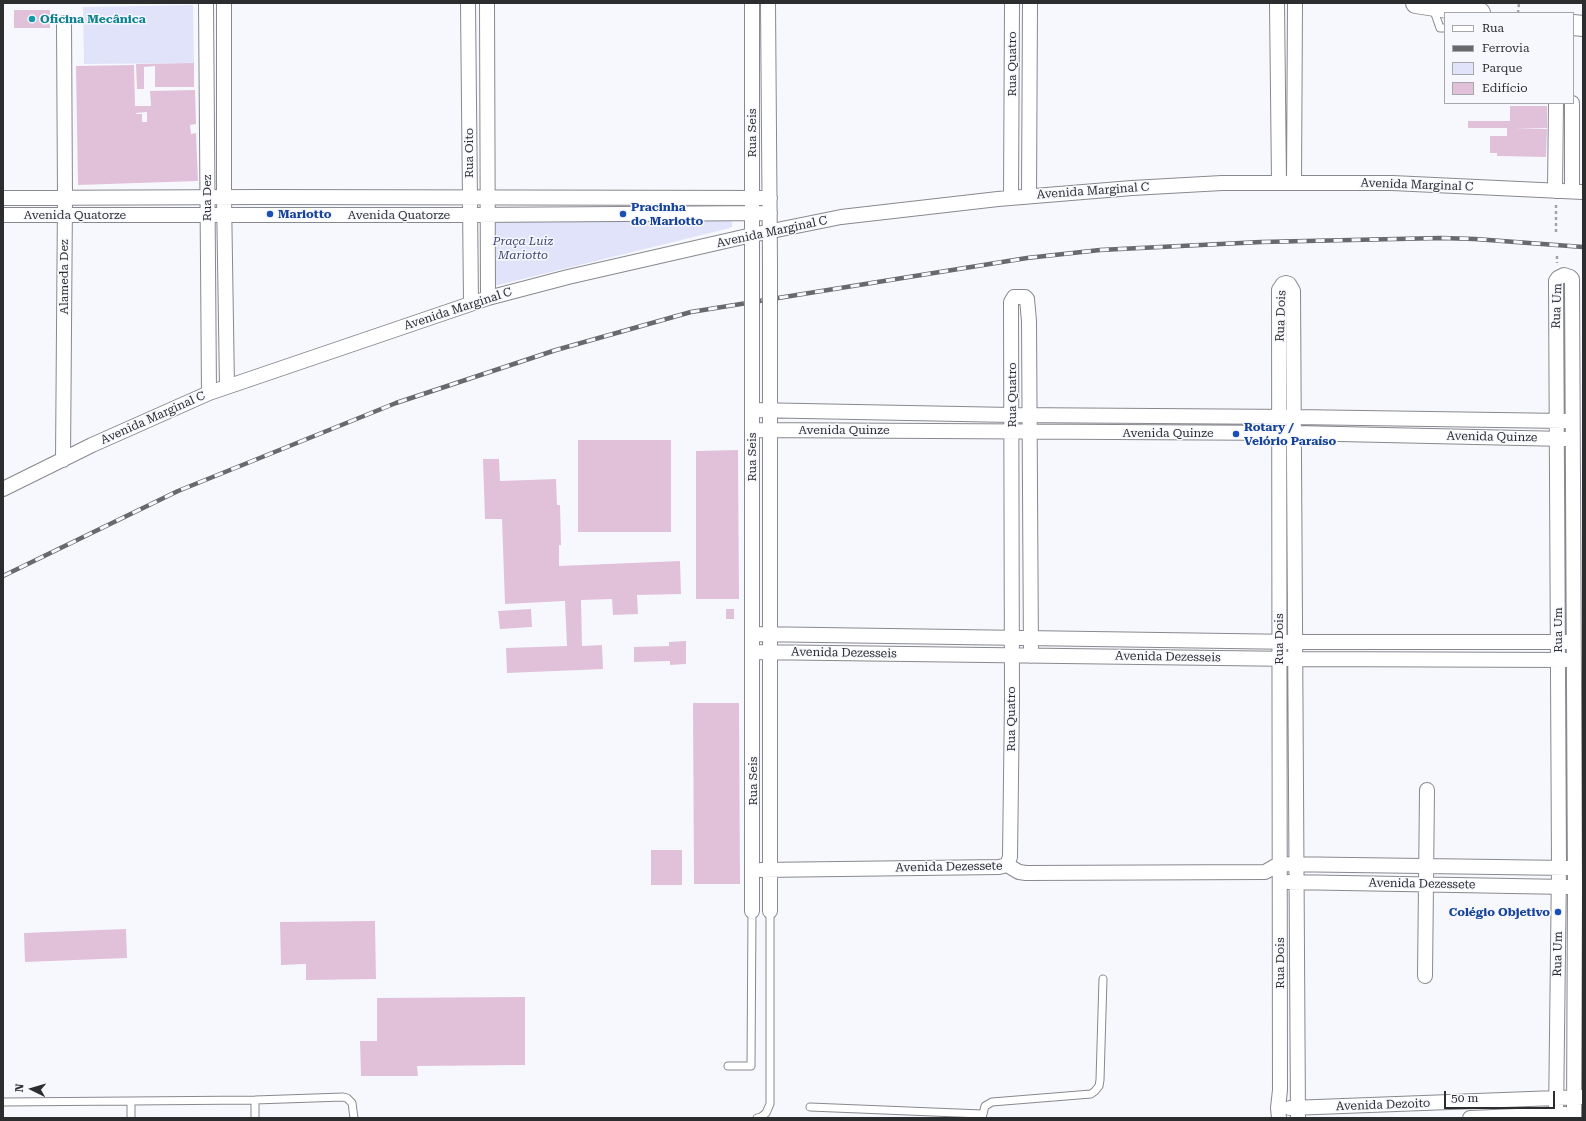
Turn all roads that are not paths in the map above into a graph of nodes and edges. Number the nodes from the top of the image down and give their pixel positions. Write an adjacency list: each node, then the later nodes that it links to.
1 (206, 3): 22 (street, Rua Dez)
2 (224, 3): 23 (street, Rua Dez)
3 (468, 3): 24 (street, Rua Oito)
4 (487, 3): 25 (street, Rua Oito)
5 (752, 3): 28 (street, Rua Seis)
6 (768, 3): 29 (street, Rua Seis)
7 (1012, 3): 30 (street, Rua Quatro)
8 (1030, 3): 21 (street, Rua Quatro)
9 (1278, 3): 17 (street)
10 (1295, 3): 18 (street)
11 (1424, 4): 12 (main road); 14 (lane)
12 (1474, 12)
13 (64, 23): 27 (street, Alameda Dez)
14 (1444, 28)
15 (1556, 104): 19 (street)
16 (1572, 104): 20 (street)
17 (1279, 182): 18 (street, Avenida Marginal C); 21 (street, Avenida Marginal C)
18 (1294, 182): 19 (street, Avenida Marginal C)
19 (1555, 191): 20 (street, Avenida Marginal C)
20 (1577, 192)
21 (1029, 196): 30 (street, Avenida Marginal C)
22 (207, 197): 23 (street, Avenida Quatorze); 27 (street, Avenida Quatorze); 32 (street, Rua Dez)
23 (224, 197): 24 (street, Avenida Quatorze); 37 (street, Rua Dez)
24 (470, 197): 25 (street, Avenida Quatorze); 38 (street, Rua Oito)
25 (487, 197): 28 (street, Avenida Quatorze); 33 (street, Rua Oito)
26 (3, 198): 27 (street, Avenida Quatorze)
27 (65, 198): 36 (street, Alameda Dez)
28 (752, 198): 29 (street, Avenida Quatorze); 34 (street, Rua Seis)
29 (770, 198): 31 (street, Rua Seis)
30 (1011, 198): 39 (street, Avenida Marginal C)
31 (770, 213): 34 (street, Avenida Quatorze); 39 (street, Rua Seis)
32 (206, 214): 36 (street, Avenida Quatorze); 37 (street, Avenida Quatorze); 46 (street, Rua Dez)
33 (488, 214): 34 (street, Avenida Quatorze); 38 (street, Avenida Quatorze); 41 (street, Rua Oito)
34 (752, 214): 40 (street, Rua Seis)
35 (3, 215): 36 (street, Avenida Quatorze)
36 (64, 215): 63 (street, Alameda Dez)
37 (224, 215): 38 (street, Avenida Quatorze); 45 (street, Rua Dez)
38 (470, 215): 42 (street, Rua Oito)
39 (770, 232): 40 (street, Avenida Marginal C); 48 (street, Rua Seis, bridge)
40 (752, 235): 41 (street, Avenida Marginal C); 47 (street, Rua Seis, bridge)
41 (488, 298): 42 (street, Avenida Marginal C)
42 (471, 304): 45 (street, Avenida Marginal C)
43 (1029, 320): 44 (street); 44 (street, Rua Quatro); 50 (street, Rua Quatro)
44 (1012, 321): 49 (street, Rua Quatro)
45 (227, 386): 46 (street, Avenida Marginal C)
46 (209, 394): 63 (street, Avenida Marginal C)
47 (752, 410): 48 (street, Avenida Quinze); 55 (street, Rua Seis)
48 (770, 411): 49 (street, Avenida Quinze); 56 (street, Rua Seis)
49 (1012, 415): 50 (street, Avenida Quinze); 57 (street, Rua Quatro)
50 (1030, 415): 51 (street, Avenida Quinze); 58 (street, Rua Quatro)
51 (1279, 417): 52 (street, Avenida Quinze); 52 (street, Rua Dois); 59 (street, Rua Dois)
52 (1294, 417): 53 (street, Avenida Quinze); 60 (street, Rua Dois)
53 (1557, 420): 54 (street, Avenida Quinze); 54 (street, Rua Um); 61 (street, Rua Um)
54 (1578, 421): 62 (street, Rua Um)
55 (752, 430): 56 (street, Avenida Quinze); 65 (street, Rua Seis)
56 (770, 430): 57 (street, Avenida Quinze); 66 (street, Rua Seis)
57 (1012, 431): 58 (street, Avenida Quinze); 67 (street, Rua Quatro)
58 (1030, 432): 59 (street, Avenida Quinze); 68 (street, Rua Quatro)
59 (1280, 434): 60 (street, Avenida Quinze); 69 (street, Rua Dois)
60 (1294, 434): 61 (street, Avenida Quinze); 70 (street, Rua Dois)
61 (1557, 438): 62 (street, Avenida Quinze); 71 (street, Rua Um)
62 (1578, 439): 72 (street, Rua Um)
63 (63, 460): 64 (street, Avenida Marginal C)
64 (3, 489)
65 (753, 634): 66 (street, Avenida Dezesseis); 73 (street, Rua Seis)
66 (770, 634): 67 (street, Avenida Dezesseis); 74 (street, Rua Seis)
67 (1012, 637): 68 (street, Avenida Dezesseis); 75 (street, Rua Quatro)
68 (1031, 637): 69 (street, Avenida Dezesseis); 76 (street, Rua Quatro)
69 (1279, 641): 70 (street, Avenida Dezesseis); 77 (street, Rua Dois)
70 (1296, 642): 71 (street, Avenida Dezesseis); 78 (street, Rua Dois)
71 (1558, 642): 72 (street, Avenida Dezesseis); 79 (street, Rua Um)
72 (1579, 643): 80 (street, Rua Um)
73 (753, 652): 74 (street, Avenida Dezesseis); 83 (street, Rua Seis)
74 (770, 652): 75 (street, Avenida Dezesseis); 82 (street, Rua Seis)
75 (1012, 655): 76 (street, Avenida Dezesseis); 84 (street, Rua Quatro)
76 (1031, 656): 77 (street, Avenida Dezesseis)
77 (1279, 658): 78 (street, Avenida Dezesseis); 85 (street, Rua Dois)
78 (1296, 659): 79 (street, Avenida Dezesseis); 86 (street, Rua Dois)
79 (1558, 660): 80 (street, Avenida Dezesseis); 88 (street, Rua Um)
80 (1579, 660): 89 (street, Rua Um)
81 (1427, 790): 87 (street)
82 (770, 853): 83 (street); 91 (street, Rua Seis)
83 (752, 854): 90 (street, Rua Seis)
84 (1007, 864): 91 (street, Avenida Dezessete); 92 (street, Avenida Dezessete)
85 (1279, 864): 86 (street, Avenida Dezessete); 92 (street, Avenida Dezessete); 93 (street, Rua Dois)
86 (1297, 864): 87 (street, Avenida Dezessete); 94 (street, Rua Dois)
87 (1426, 866): 88 (street, Avenida Dezessete); 95 (street)
88 (1559, 867): 89 (street, Avenida Dezessete); 96 (street, Rua Um)
89 (1579, 869): 97 (street, Rua Um)
90 (752, 870): 91 (street, Avenida Dezessete); 98 (street, Rua Seis)
91 (770, 870): 99 (street, Rua Seis)
92 (1265, 872): 93 (street)
93 (1279, 882): 94 (street, Avenida Dezessete); 109 (street, Rua Dois)
94 (1297, 882): 95 (street, Avenida Dezessete); 110 (street, Rua Dois)
95 (1426, 884): 96 (street, Avenida Dezessete); 100 (street)
96 (1559, 887): 97 (street, Avenida Dezessete); 104 (street, Rua Um)
97 (1579, 887): 103 (street, Rua Um)
98 (752, 911): 102 (lane)
99 (770, 911): 117 (lane)
100 (1425, 976)
101 (1103, 979): 112 (lane)
102 (728, 1066)
103 (1578, 1097): 104 (street, Avenida Dezoito); 111 (street, Rua Um)
104 (1556, 1098): 110 (street, Avenida Dezoito); 113 (street, Rua Um)
105 (255, 1100): 106 (lane); 115 (lane); 116 (lane)
106 (131, 1101): 107 (lane); 114 (lane)
107 (3, 1102)
108 (810, 1107): 112 (lane)
109 (1279, 1113): 110 (street, Avenida Dezoito)
110 (1298, 1113)
111 (1577, 1114): 113 (street)
112 (982, 1116)
113 (1556, 1116): 118 (street)
114 (131, 1118)
115 (255, 1118)
116 (354, 1118)
117 (757, 1118)
118 (1470, 1118)

